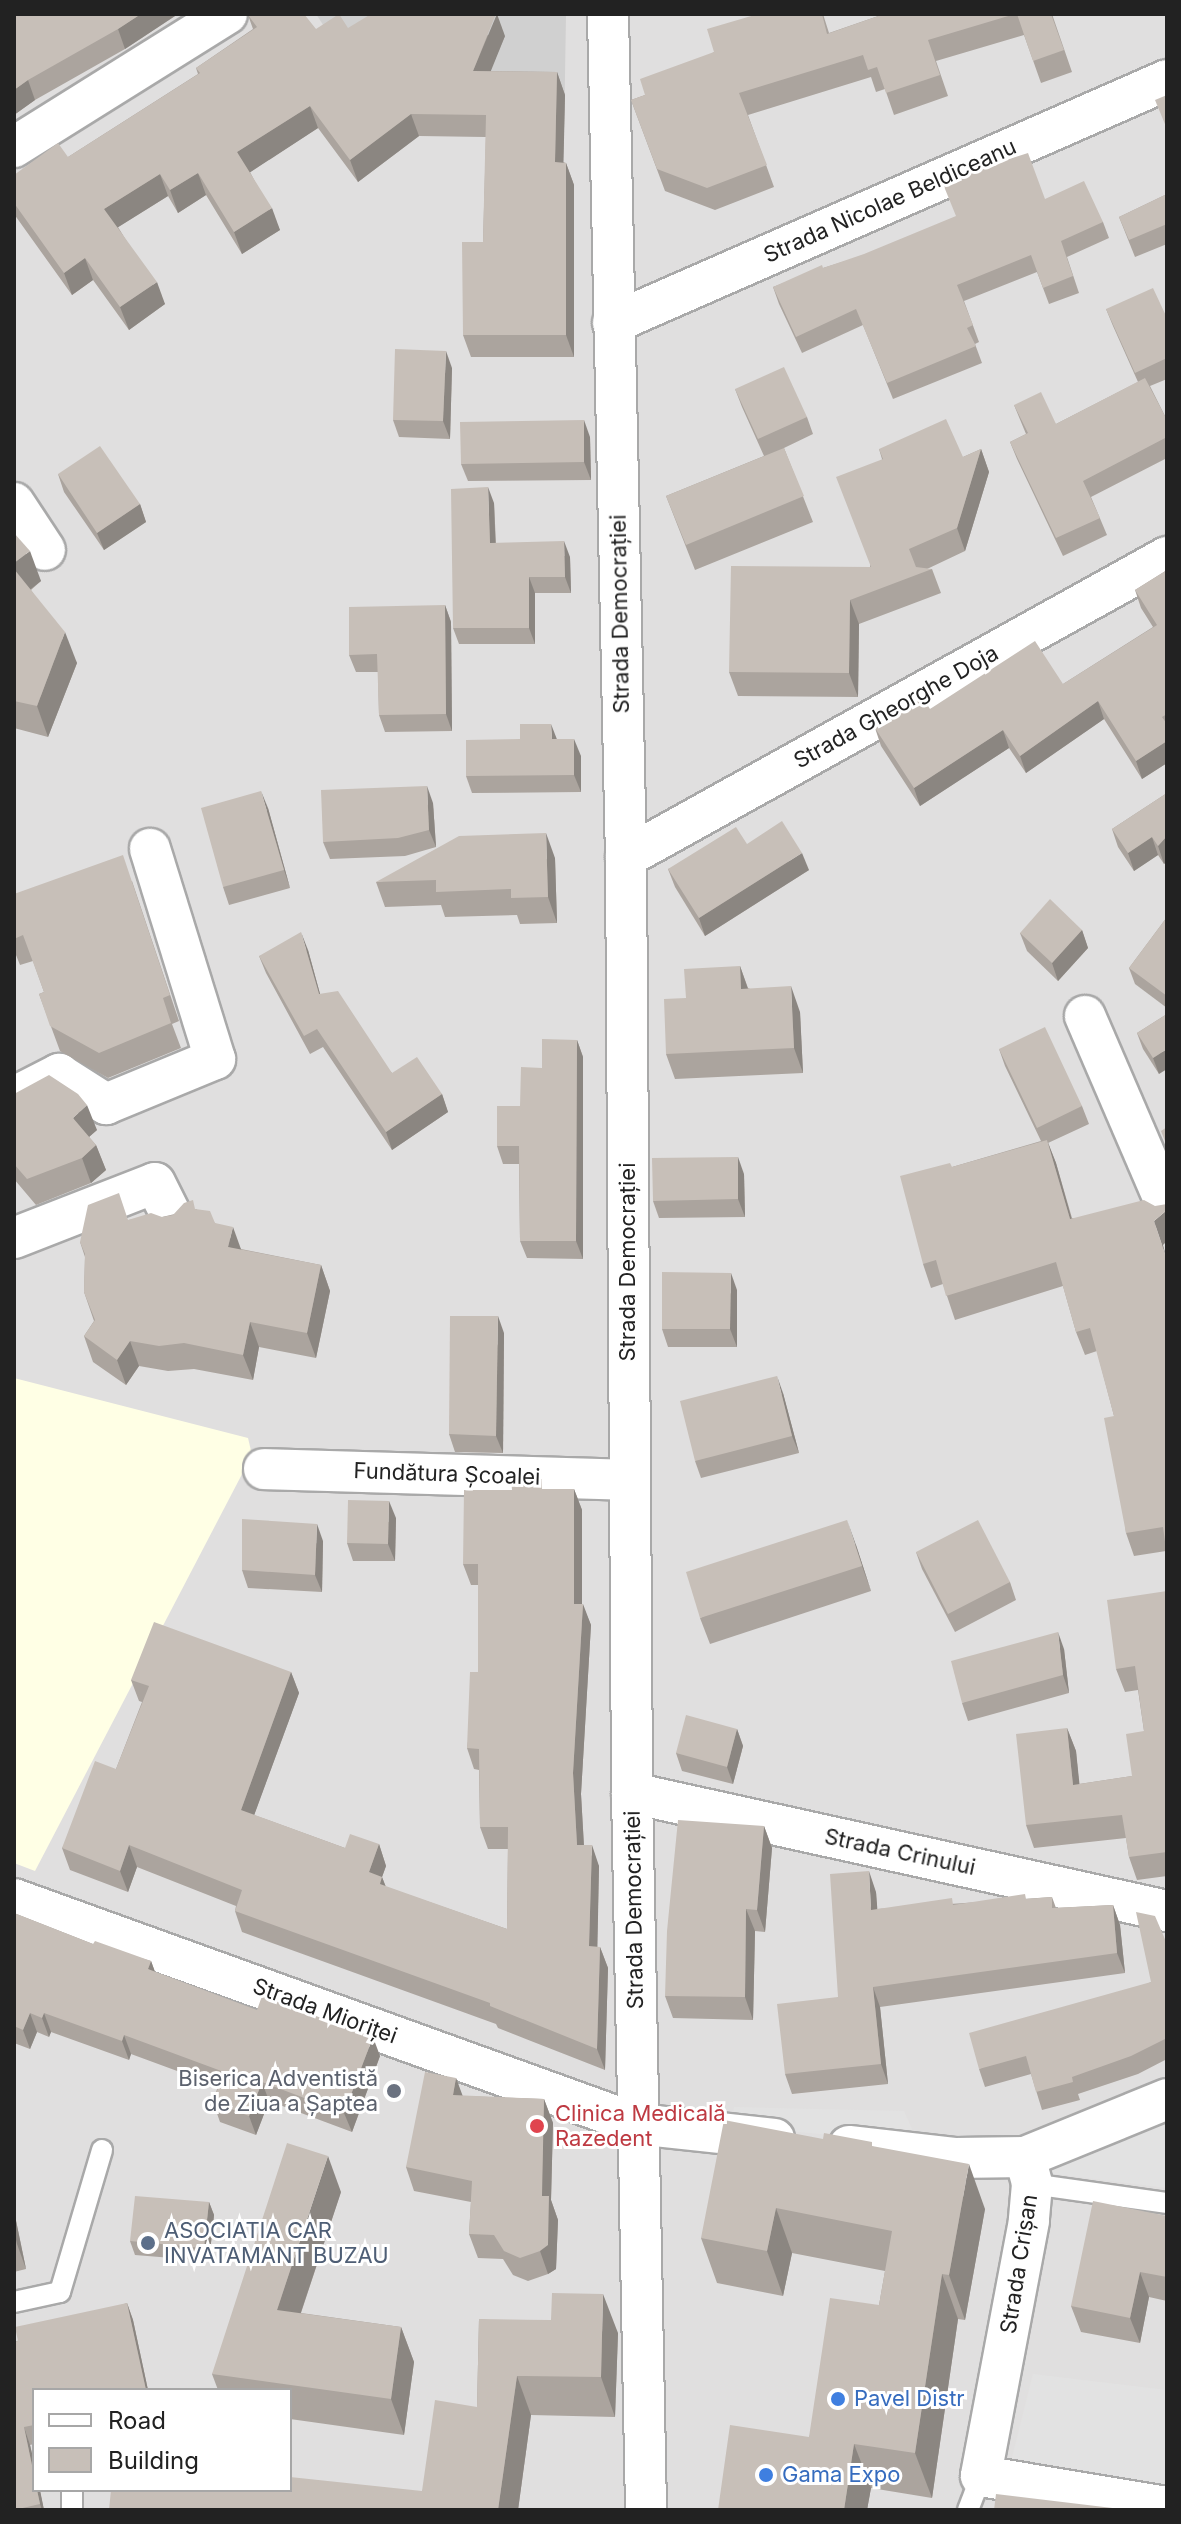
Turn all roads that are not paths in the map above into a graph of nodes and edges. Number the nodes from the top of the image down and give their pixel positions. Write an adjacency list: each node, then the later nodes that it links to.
1 (227, 14): 4 (street)
2 (608, 14): 5 (street, Strada Democrației)
3 (1167, 80): 5 (street, Strada Nicolae Beldiceanu)
4 (14, 147)
5 (613, 323): 10 (street, Strada Democrației)
6 (14, 503): 7 (street)
7 (45, 550)
8 (1167, 557): 10 (street, Strada Gheorghe Doja)
9 (150, 849): 12 (street)
10 (626, 857): 18 (street, Strada Democrației)
11 (1085, 1016): 13 (street)
12 (14, 1097)
13 (1153, 1126): 14 (street)
14 (1167, 1206)
15 (173, 1219): 16 (street)
16 (14, 1238)
17 (264, 1469): 18 (street, Fundătura Școalei)
18 (630, 1480): 19 (street, Strada Democrației)
19 (632, 1793): 21 (street, Strada Crinului); 23 (street, Strada Democrației)
20 (14, 1899): 23 (street, Strada Mioriței)
21 (1167, 1911)
22 (1167, 2099): 25 (street)
23 (637, 2124): 25 (street); 30 (street, Strada Democrației)
24 (102, 2150): 27 (lane)
25 (1029, 2170): 26 (lane); 28 (street, Strada Crișan)
26 (1167, 2203)
27 (14, 2302)
28 (974, 2493): 29 (street, Strada Crișan)
29 (1167, 2507)
30 (646, 2510)

